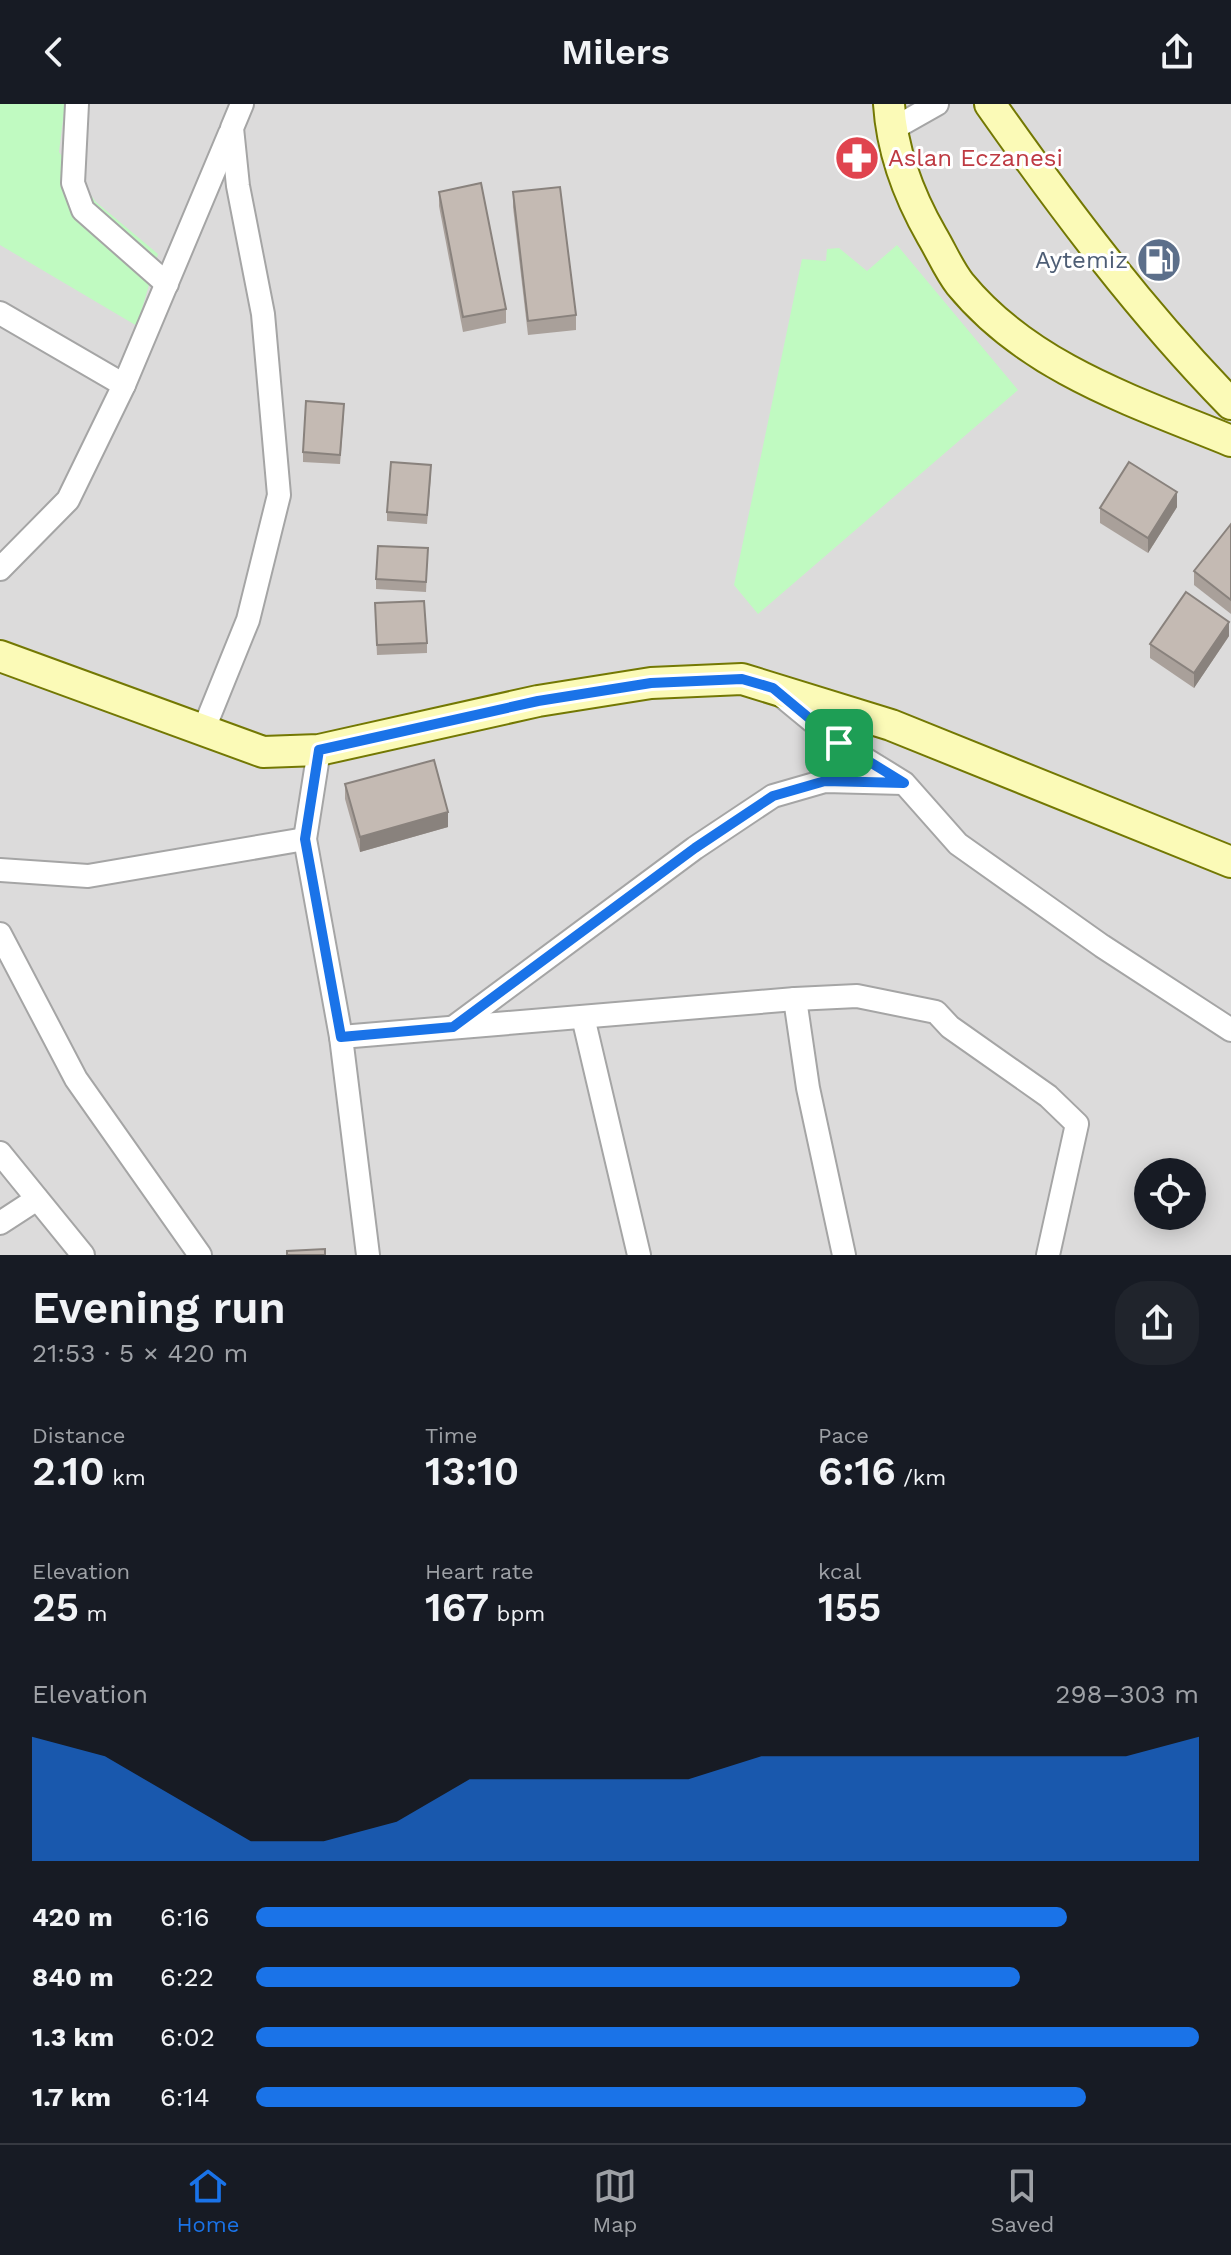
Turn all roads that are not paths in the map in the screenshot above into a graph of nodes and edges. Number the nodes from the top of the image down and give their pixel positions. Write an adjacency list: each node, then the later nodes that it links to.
1 (77, 104): 7 (street)
2 (242, 104): 6 (street)
3 (937, 104): 5 (street)
4 (990, 104): 10 (street)
5 (890, 117): 11 (street)
6 (232, 128): 7 (street); 15 (street)
7 (167, 284): 9 (street)
8 (0, 313): 9 (street)
9 (124, 385): 12 (street)
10 (1231, 404)
11 (1231, 441)
12 (0, 569)
13 (0, 656): 15 (street)
14 (773, 688): 16 (street); 17 (street); 19 (street)
15 (203, 731): 16 (street)
16 (319, 750): 18 (street)
17 (904, 783): 24 (street); 25 (street)
18 (305, 839): 20 (street); 26 (street)
19 (1231, 862)
20 (0, 870)
21 (0, 934): 31 (street)
22 (795, 999): 23 (street); 34 (street); 35 (street)
23 (583, 1017): 24 (street); 33 (street)
24 (453, 1027): 26 (street)
25 (1231, 1030)
26 (341, 1037): 32 (street)
27 (0, 1153): 28 (street)
28 (37, 1199): 29 (street); 30 (street)
29 (0, 1223)
30 (83, 1255)
31 (200, 1255)
32 (368, 1255)
33 (639, 1255)
34 (844, 1255)
35 (1048, 1255)

